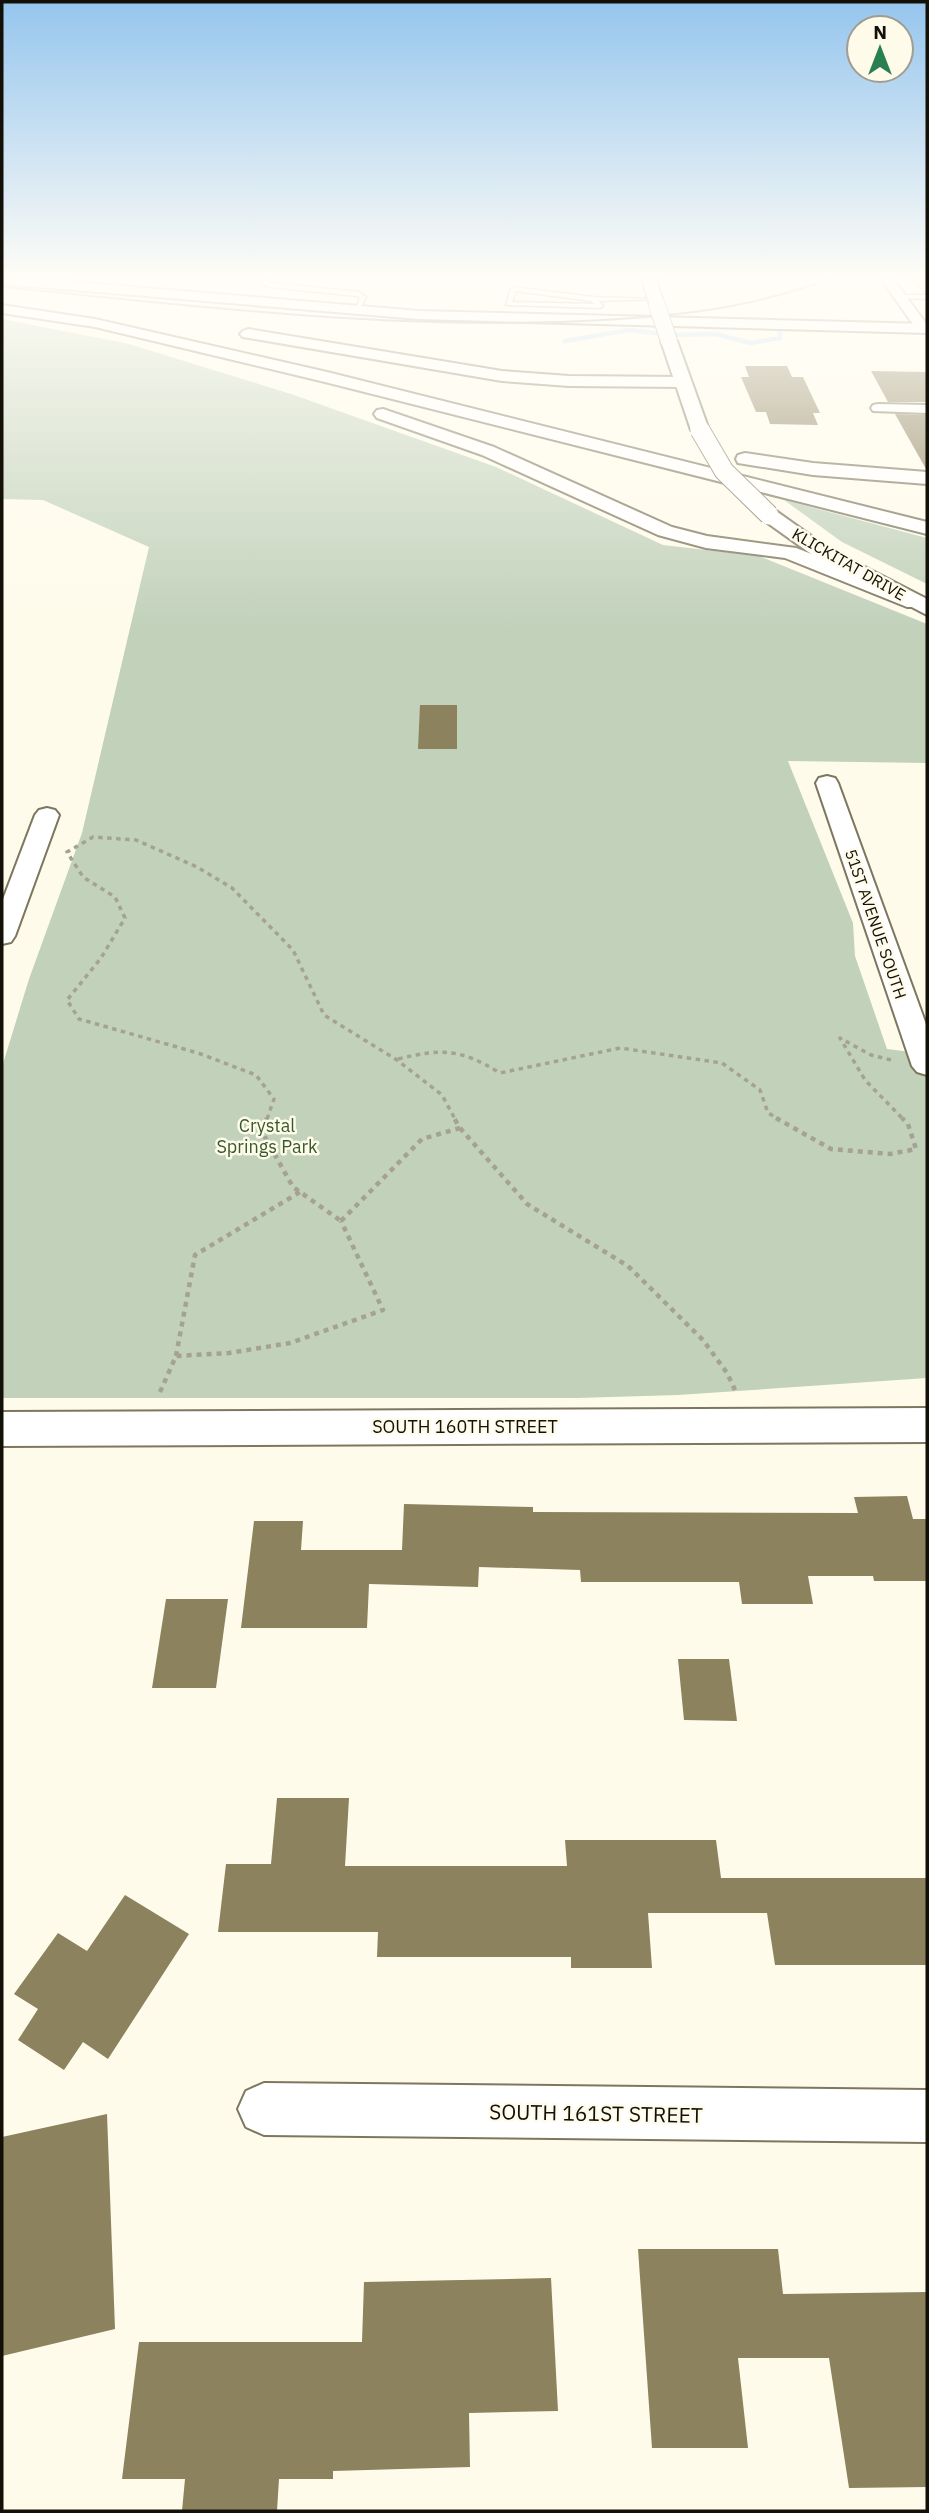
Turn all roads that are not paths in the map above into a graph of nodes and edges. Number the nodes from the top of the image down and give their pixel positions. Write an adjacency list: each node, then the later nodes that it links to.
1 (398, 396): 12 (main road)
2 (458, 396): 11 (main road)
3 (467, 396): 8 (main road)
4 (688, 396): 13 (main road, KLICKITAT DRIVE, bridge)
5 (878, 408): 6 (street)
6 (927, 409)
7 (370, 410): 14 (main road)
8 (612, 430)
9 (691, 448): 10 (main road)
10 (927, 478)
11 (927, 513)
12 (927, 525)
13 (796, 536): 14 (main road); 15 (main road, KLICKITAT DRIVE)
14 (706, 542): 15 (main road)
15 (921, 605)
16 (827, 783): 19 (street, 51ST AVENUE SOUTH)
17 (47, 814): 18 (street)
18 (2, 936)
19 (925, 1063)
20 (927, 1425): 21 (main road, SOUTH 160TH STREET)
21 (2, 1429)
22 (264, 2109): 23 (street, SOUTH 161ST STREET)
23 (927, 2116)

